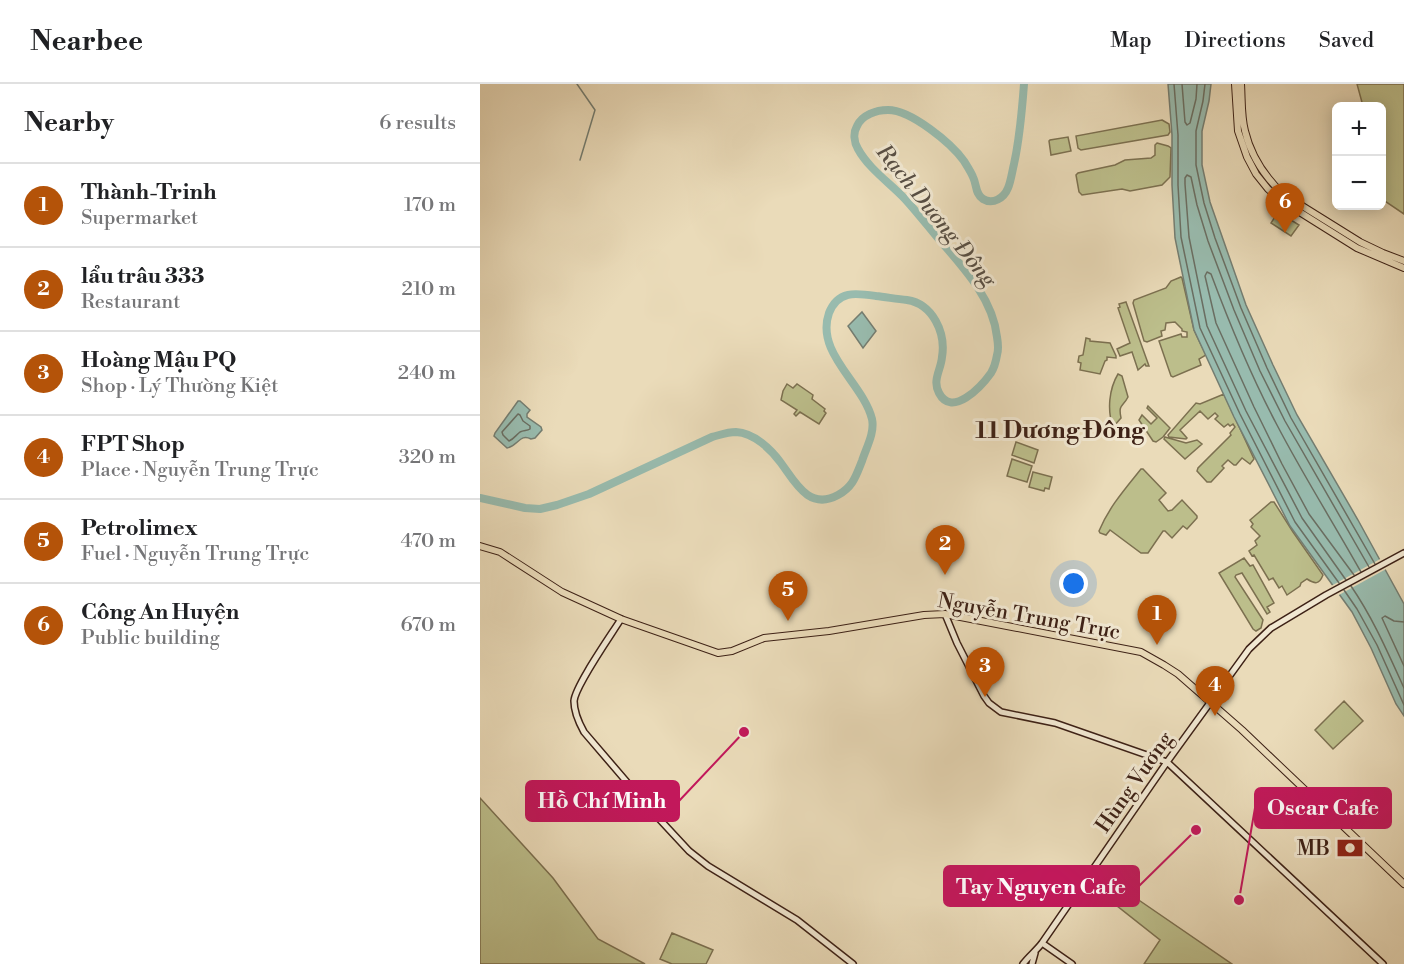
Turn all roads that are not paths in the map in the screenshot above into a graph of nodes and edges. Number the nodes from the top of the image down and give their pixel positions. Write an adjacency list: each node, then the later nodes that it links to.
1 (1235, 84): 3 (main road)
2 (1240, 84): 3 (main road)
3 (1241, 130): 4 (main road)
4 (1355, 243): 5 (main road); 6 (main road)
5 (1404, 261)
6 (1404, 268)
7 (480, 546): 10 (main road, Nguyễn Trung Trực)
8 (1404, 553): 11 (street, Hùng Vương)
9 (945, 614): 10 (main road, Nguyễn Trung Trực); 11 (main road, Nguyễn Trung Trực); 12 (street)
10 (621, 619): 16 (street)
11 (1211, 703): 12 (street, Hùng Vương); 13 (main road, Nguyễn Trung Trực)
12 (1167, 762): 14 (street, Hùng Vương); 20 (street)
13 (1404, 884)
14 (1042, 944): 15 (street, Hùng Vương); 19 (street)
15 (1035, 953): 17 (street, Hùng Vương); 18 (street, Hùng Vương)
16 (853, 964)
17 (1023, 964)
18 (1032, 964)
19 (1072, 964)
20 (1383, 964)

